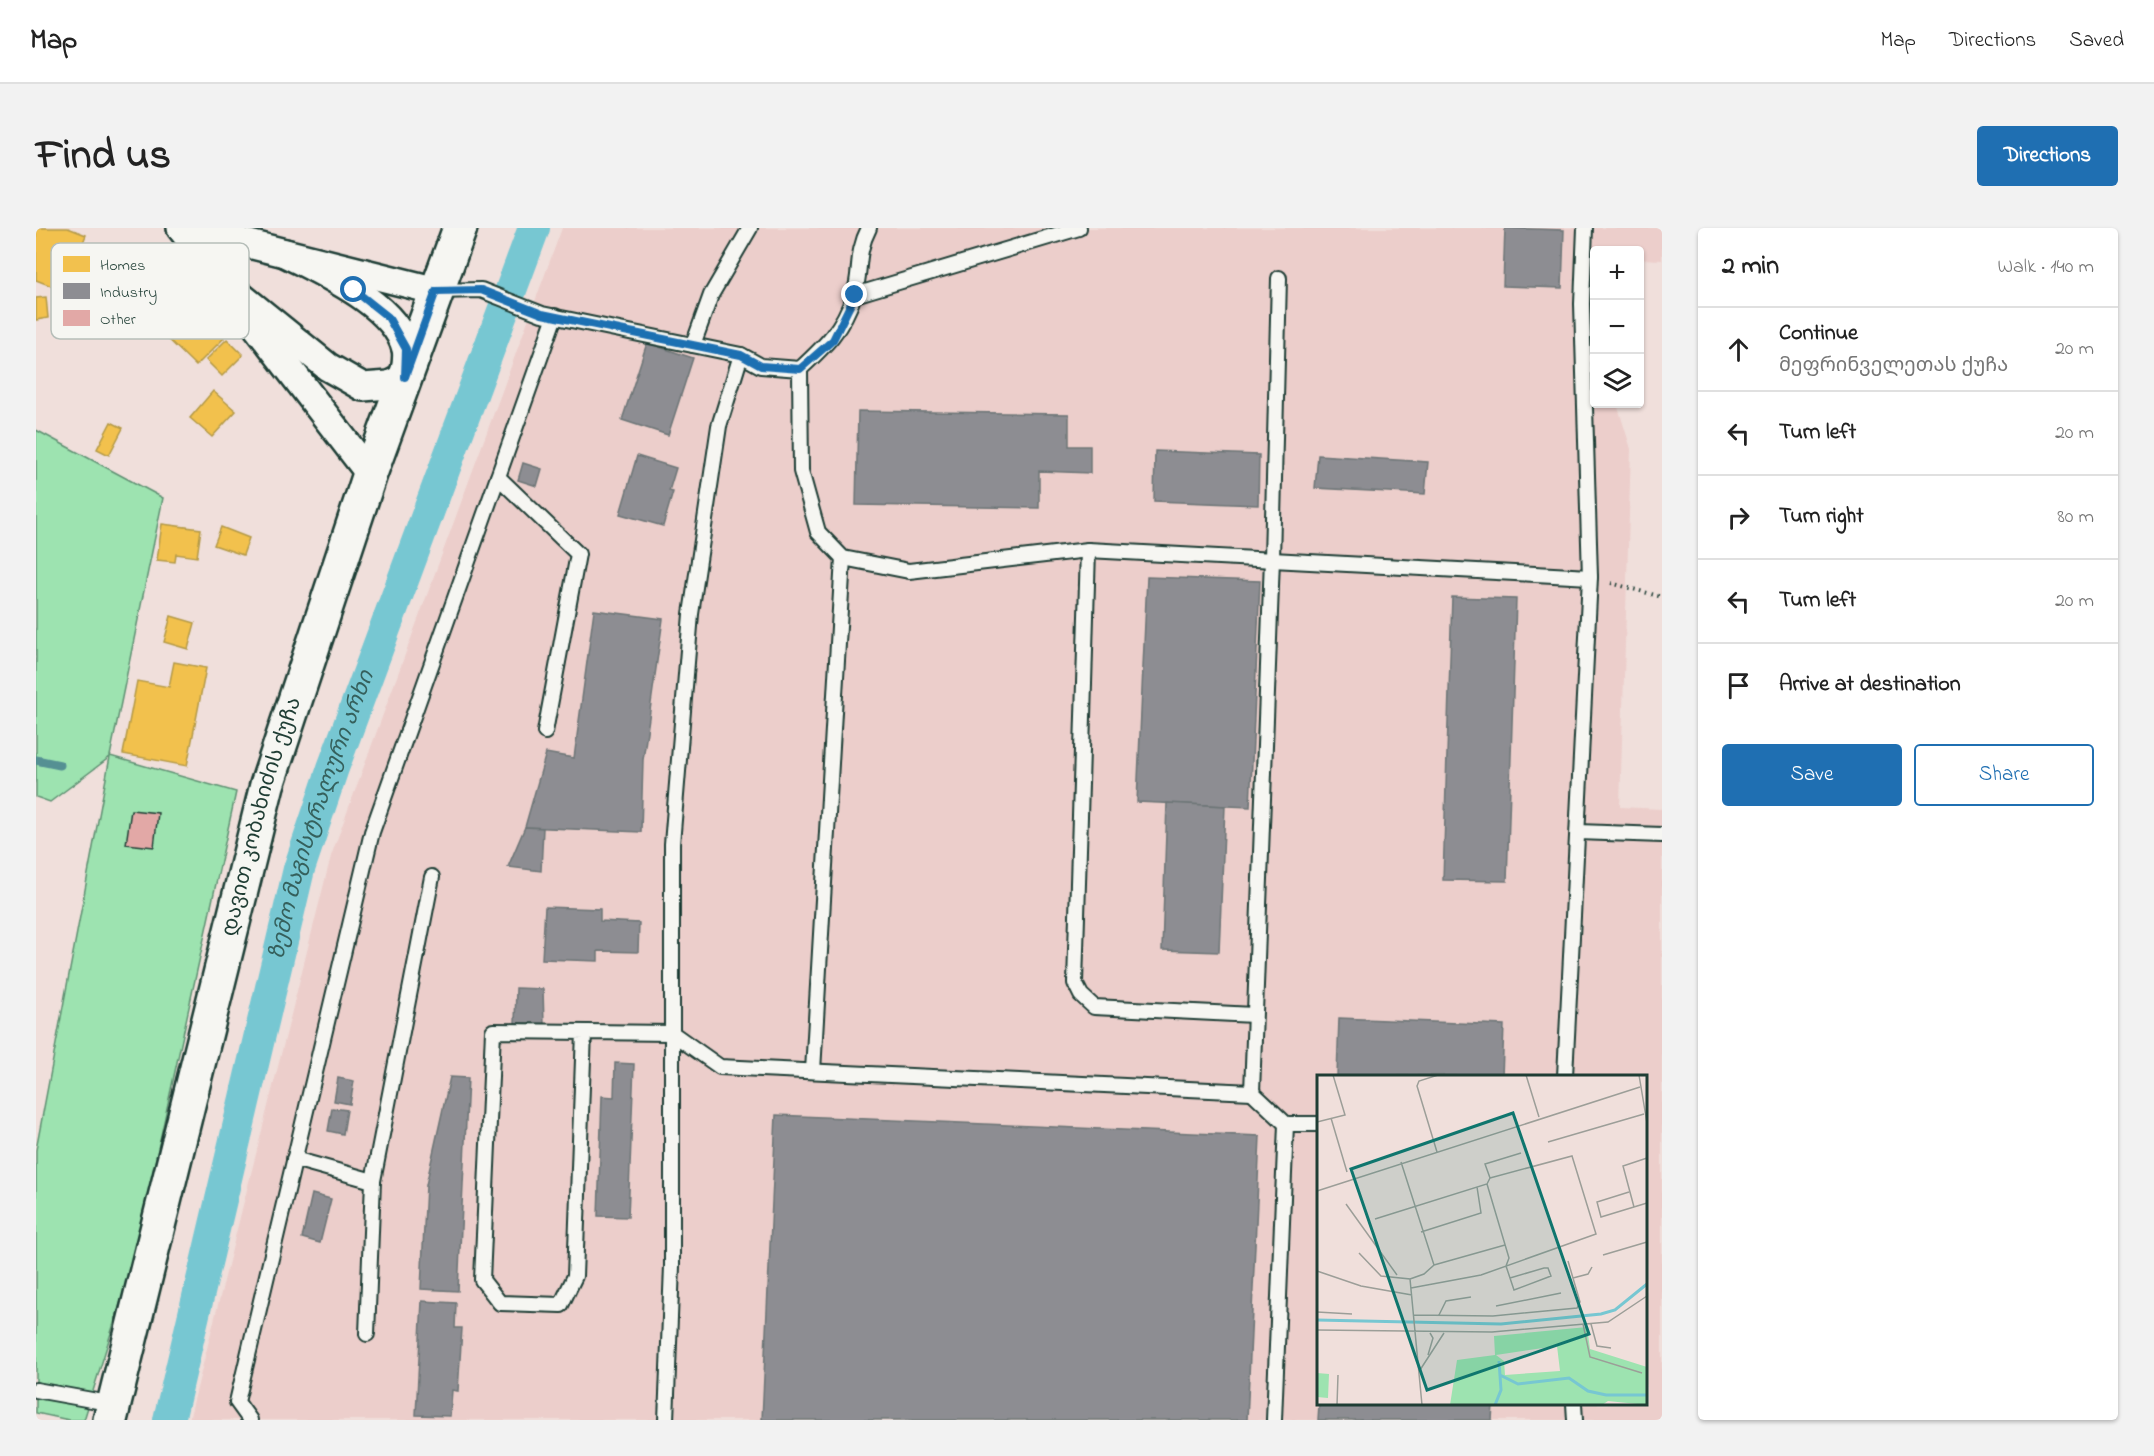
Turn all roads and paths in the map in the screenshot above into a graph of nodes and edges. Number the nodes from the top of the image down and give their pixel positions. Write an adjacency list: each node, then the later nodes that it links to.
1 (183, 228): 7 (street); 8 (street)
2 (460, 228): 12 (street, დავით კობახიძის ქუჩა)
3 (750, 228): 17 (lane)
4 (868, 228): 13 (lane)
5 (1079, 228): 13 (lane)
6 (1585, 228): 26 (lane)
7 (194, 243)
8 (244, 243)
9 (249, 244): 10 (street)
10 (285, 253): 12 (street); 20 (street)
11 (1279, 278): 25 (lane)
12 (436, 291): 15 (lane); 20 (street, დავით კობახიძის ქუჩა)
13 (855, 295): 19 (lane)
14 (249, 303): 20 (street)
15 (548, 315): 17 (lane); 22 (lane)
16 (249, 316): 21 (street)
17 (693, 345): 18 (lane)
18 (741, 355): 19 (lane); 34 (lane)
19 (800, 369): 24 (lane)
20 (405, 377): 21 (street, დავით კობახიძის ქუჩა)
21 (370, 474): 45 (street, დავით კობახიძის ქუჩა)
22 (498, 477): 28 (lane); 40 (lane)
23 (1088, 550): 24 (lane); 25 (lane); 32 (lane)
24 (843, 558): 35 (lane)
25 (1272, 559): 26 (lane); 32 (lane)
26 (1590, 577): 27 (path); 29 (lane)
27 (1662, 597)
28 (545, 732)
29 (1578, 832): 30 (lane); 36 (lane)
30 (1662, 835)
31 (432, 877): 41 (lane)
32 (1254, 1015): 37 (lane)
33 (584, 1032): 33 (lane); 34 (lane)
34 (672, 1033): 35 (lane); 47 (lane)
35 (813, 1071): 37 (lane)
36 (1565, 1075)
37 (1251, 1092): 38 (lane)
38 (1286, 1124): 39 (lane); 48 (lane)
39 (1317, 1124)
40 (294, 1159): 41 (lane); 46 (lane)
41 (373, 1181): 42 (lane)
42 (367, 1334)
43 (36, 1390): 45 (lane)
44 (1574, 1405): 49 (lane)
45 (112, 1412)
46 (250, 1420)
47 (666, 1420)
48 (1274, 1420)
49 (1575, 1420)

